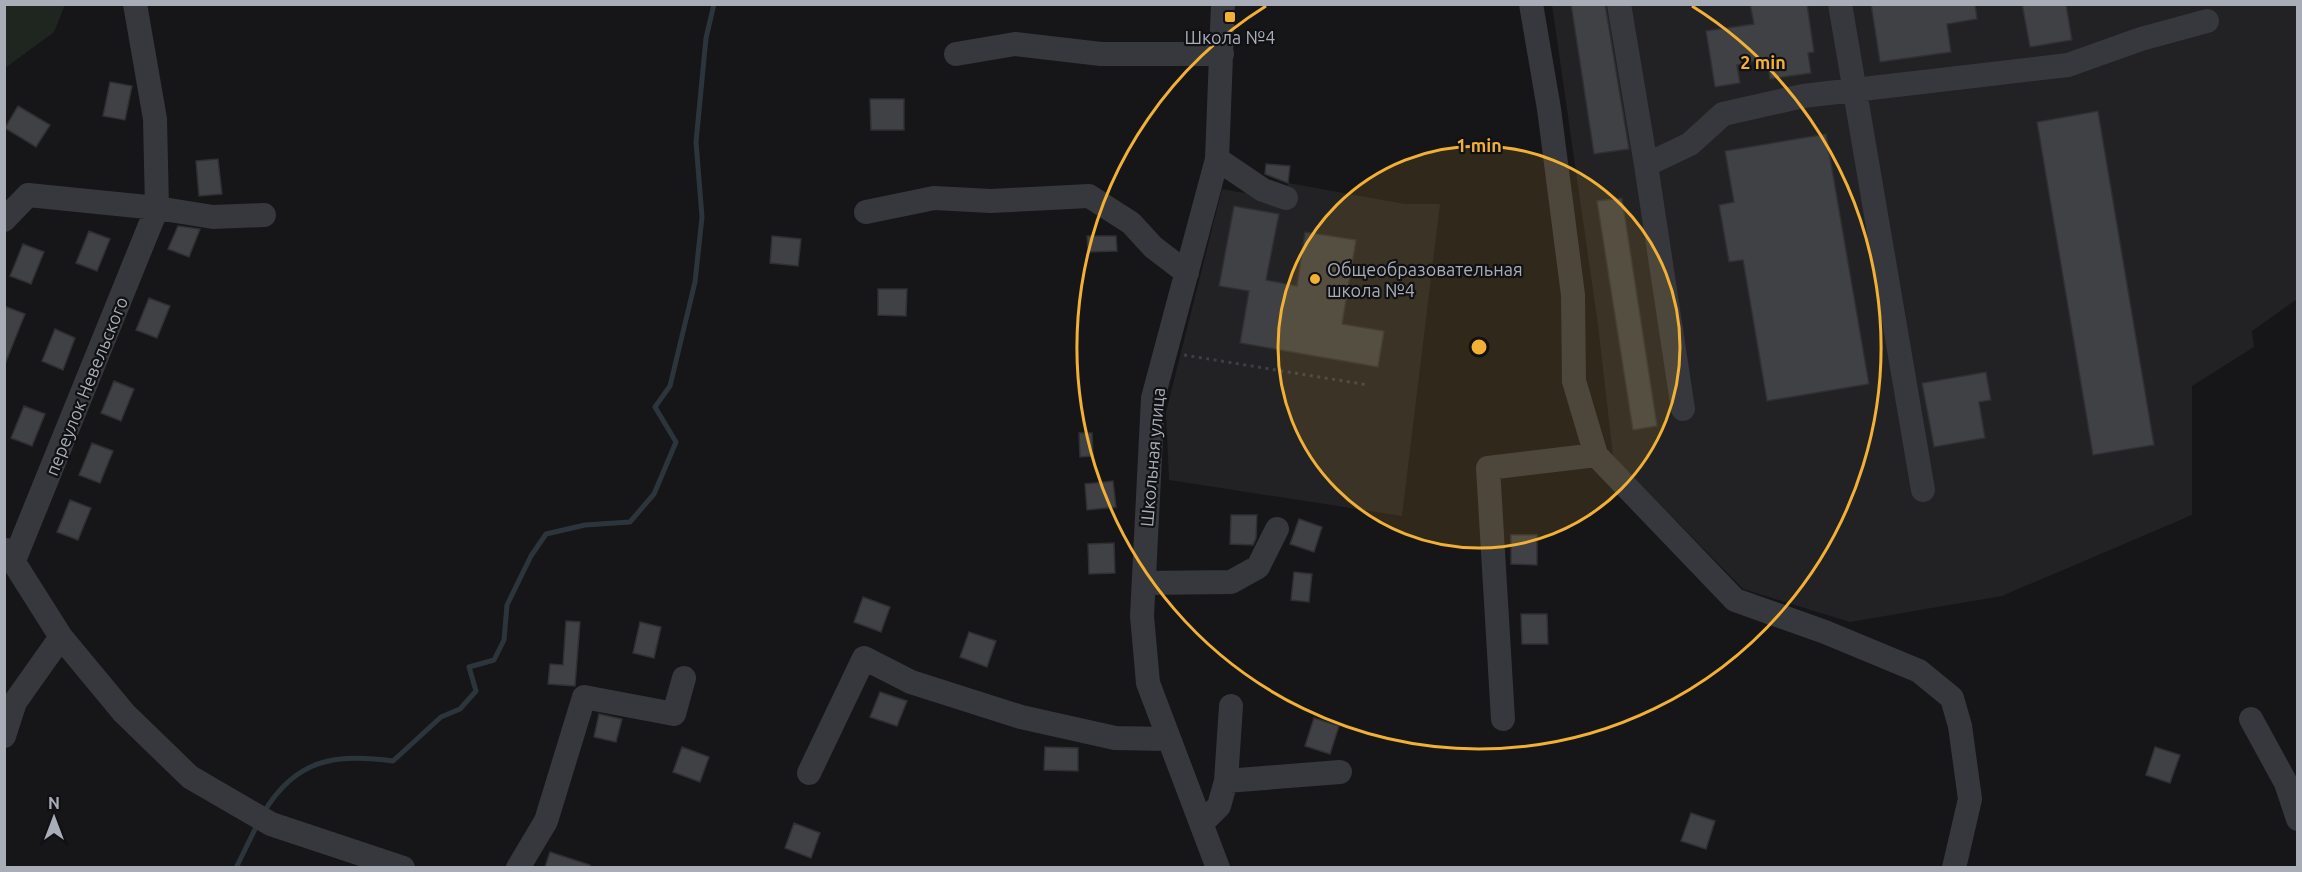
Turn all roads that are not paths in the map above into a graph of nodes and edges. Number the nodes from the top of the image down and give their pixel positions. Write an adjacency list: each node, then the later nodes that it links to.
1 (135, 4): 13 (street, переулок Невельского)
2 (1223, 4): 8 (street, Школьная улица)
3 (1532, 4): 19 (street)
4 (1619, 4): 11 (street)
5 (1840, 4): 9 (street)
6 (2207, 21): 9 (street)
7 (956, 54): 8 (street)
8 (1222, 54): 10 (street, Школьная улица)
9 (1855, 89): 11 (street); 20 (street)
10 (1217, 159): 12 (street); 17 (street, Школьная улица)
11 (1646, 165): 18 (street)
12 (1286, 198)
13 (157, 208): 15 (street); 16 (street); 22 (street, переулок Невельского)
14 (866, 212): 17 (street)
15 (264, 215)
16 (4, 220)
17 (1187, 273): 23 (street, Школьная улица)
18 (1683, 409)
19 (1596, 455): 27 (street); 39 (street)
20 (1923, 490)
21 (1277, 529): 23 (street)
22 (9, 555): 24 (street)
23 (1144, 583): 30 (street, Школьная улица)
24 (60, 637): 29 (street); 36 (street)
25 (684, 678): 37 (street)
26 (1231, 706): 33 (street)
27 (1503, 719)
28 (2251, 719): 34 (street)
29 (4, 736)
30 (1167, 739): 32 (street); 35 (street, Школьная улица)
31 (1340, 772): 33 (street)
32 (810, 773)
33 (1226, 781): 35 (street)
34 (2298, 819)
35 (1203, 822): 38 (street, Школьная улица)
36 (403, 867)
37 (518, 867)
38 (1218, 867)
39 (1954, 867)

